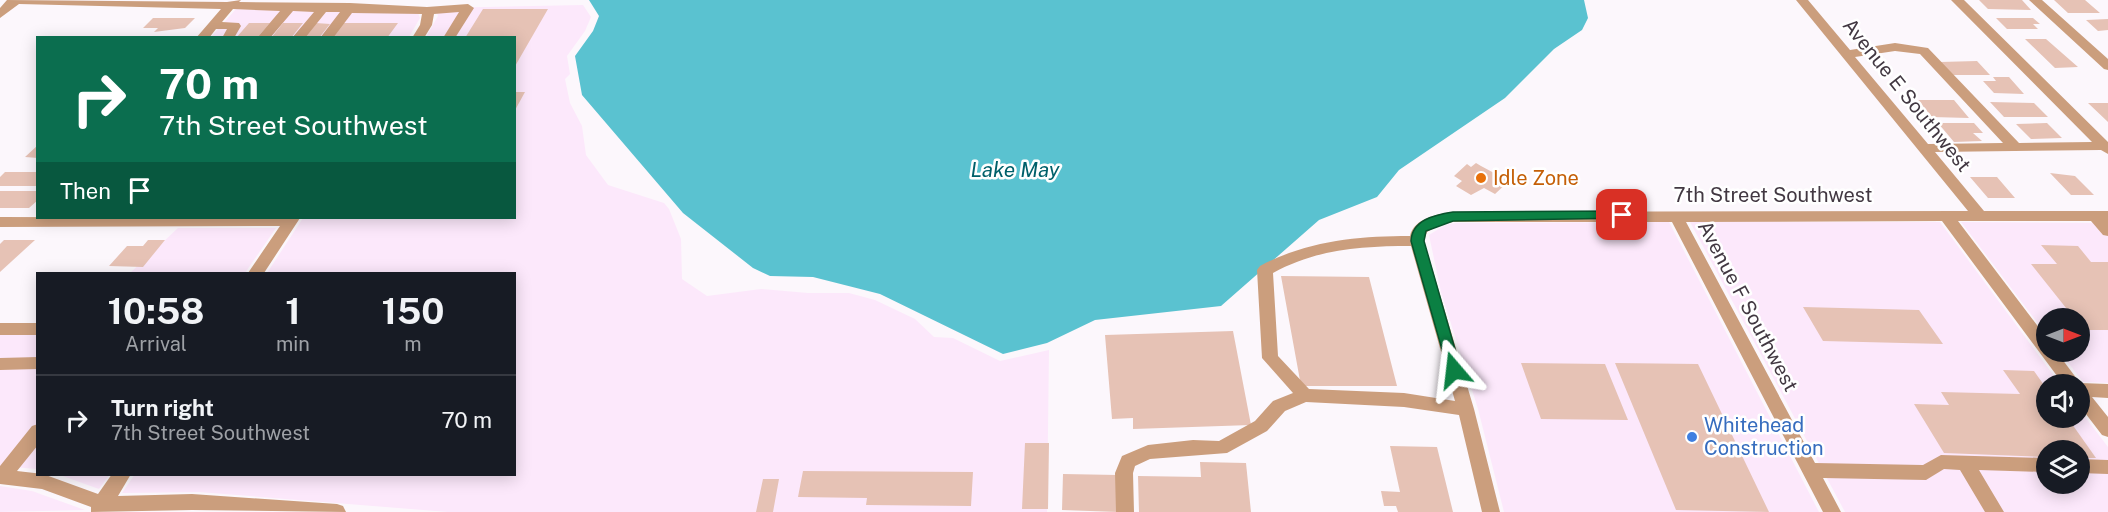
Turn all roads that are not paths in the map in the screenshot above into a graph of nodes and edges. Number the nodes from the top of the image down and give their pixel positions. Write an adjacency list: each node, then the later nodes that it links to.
1 (14, 0): 5 (street); 10 (street)
2 (1803, 0): 19 (street, Avenue E Southwest)
3 (1957, 0): 23 (street)
4 (2035, 0): 20 (street)
5 (233, 2): 6 (street); 11 (street)
6 (290, 7): 7 (street); 14 (street)
7 (324, 7): 8 (street); 15 (street)
8 (350, 8): 9 (street); 16 (street)
9 (427, 10): 17 (street); 18 (street)
10 (0, 14)
11 (212, 25): 12 (street); 13 (street)
12 (203, 36)
13 (229, 36)
14 (265, 36)
15 (300, 36)
16 (328, 36)
17 (419, 36)
18 (450, 36)
19 (1846, 55): 21 (street); 22 (street, Avenue E Southwest)
20 (2108, 66)
21 (2015, 147): 22 (street); 23 (street)
22 (1923, 148): 26 (street, Avenue E Southwest)
23 (2107, 148)
24 (1676, 216): 25 (street, 7th Street Southwest); 32 (street, 7th Street Southwest); 50 (street, Avenue F Southwest)
25 (1946, 216): 26 (street, 7th Street Southwest); 36 (street)
26 (1980, 216): 27 (street, 7th Street Southwest)
27 (2102, 216): 31 (street)
28 (34, 218): 30 (street)
29 (292, 219): 33 (street)
30 (0, 222)
31 (2108, 231)
32 (1418, 241): 41 (street); 43 (street)
33 (257, 272)
34 (0, 328): 35 (street)
35 (36, 329)
36 (2036, 335)
37 (36, 363): 38 (street)
38 (0, 364)
39 (2108, 391): 40 (street)
40 (2090, 392)
41 (1305, 395): 43 (street); 55 (street)
42 (2090, 406): 44 (street)
43 (1466, 409): 56 (street)
44 (2108, 430)
45 (36, 434): 51 (street)
46 (1965, 463): 47 (street); 50 (street); 58 (street)
47 (2036, 465)
48 (2090, 466): 49 (street)
49 (2108, 467)
50 (1810, 470): 57 (street, Avenue F Southwest)
51 (2, 476): 53 (street)
52 (121, 476): 53 (street)
53 (100, 508): 54 (street)
54 (336, 512)
55 (1125, 512)
56 (1491, 512)
57 (1832, 512)
58 (1995, 512)

